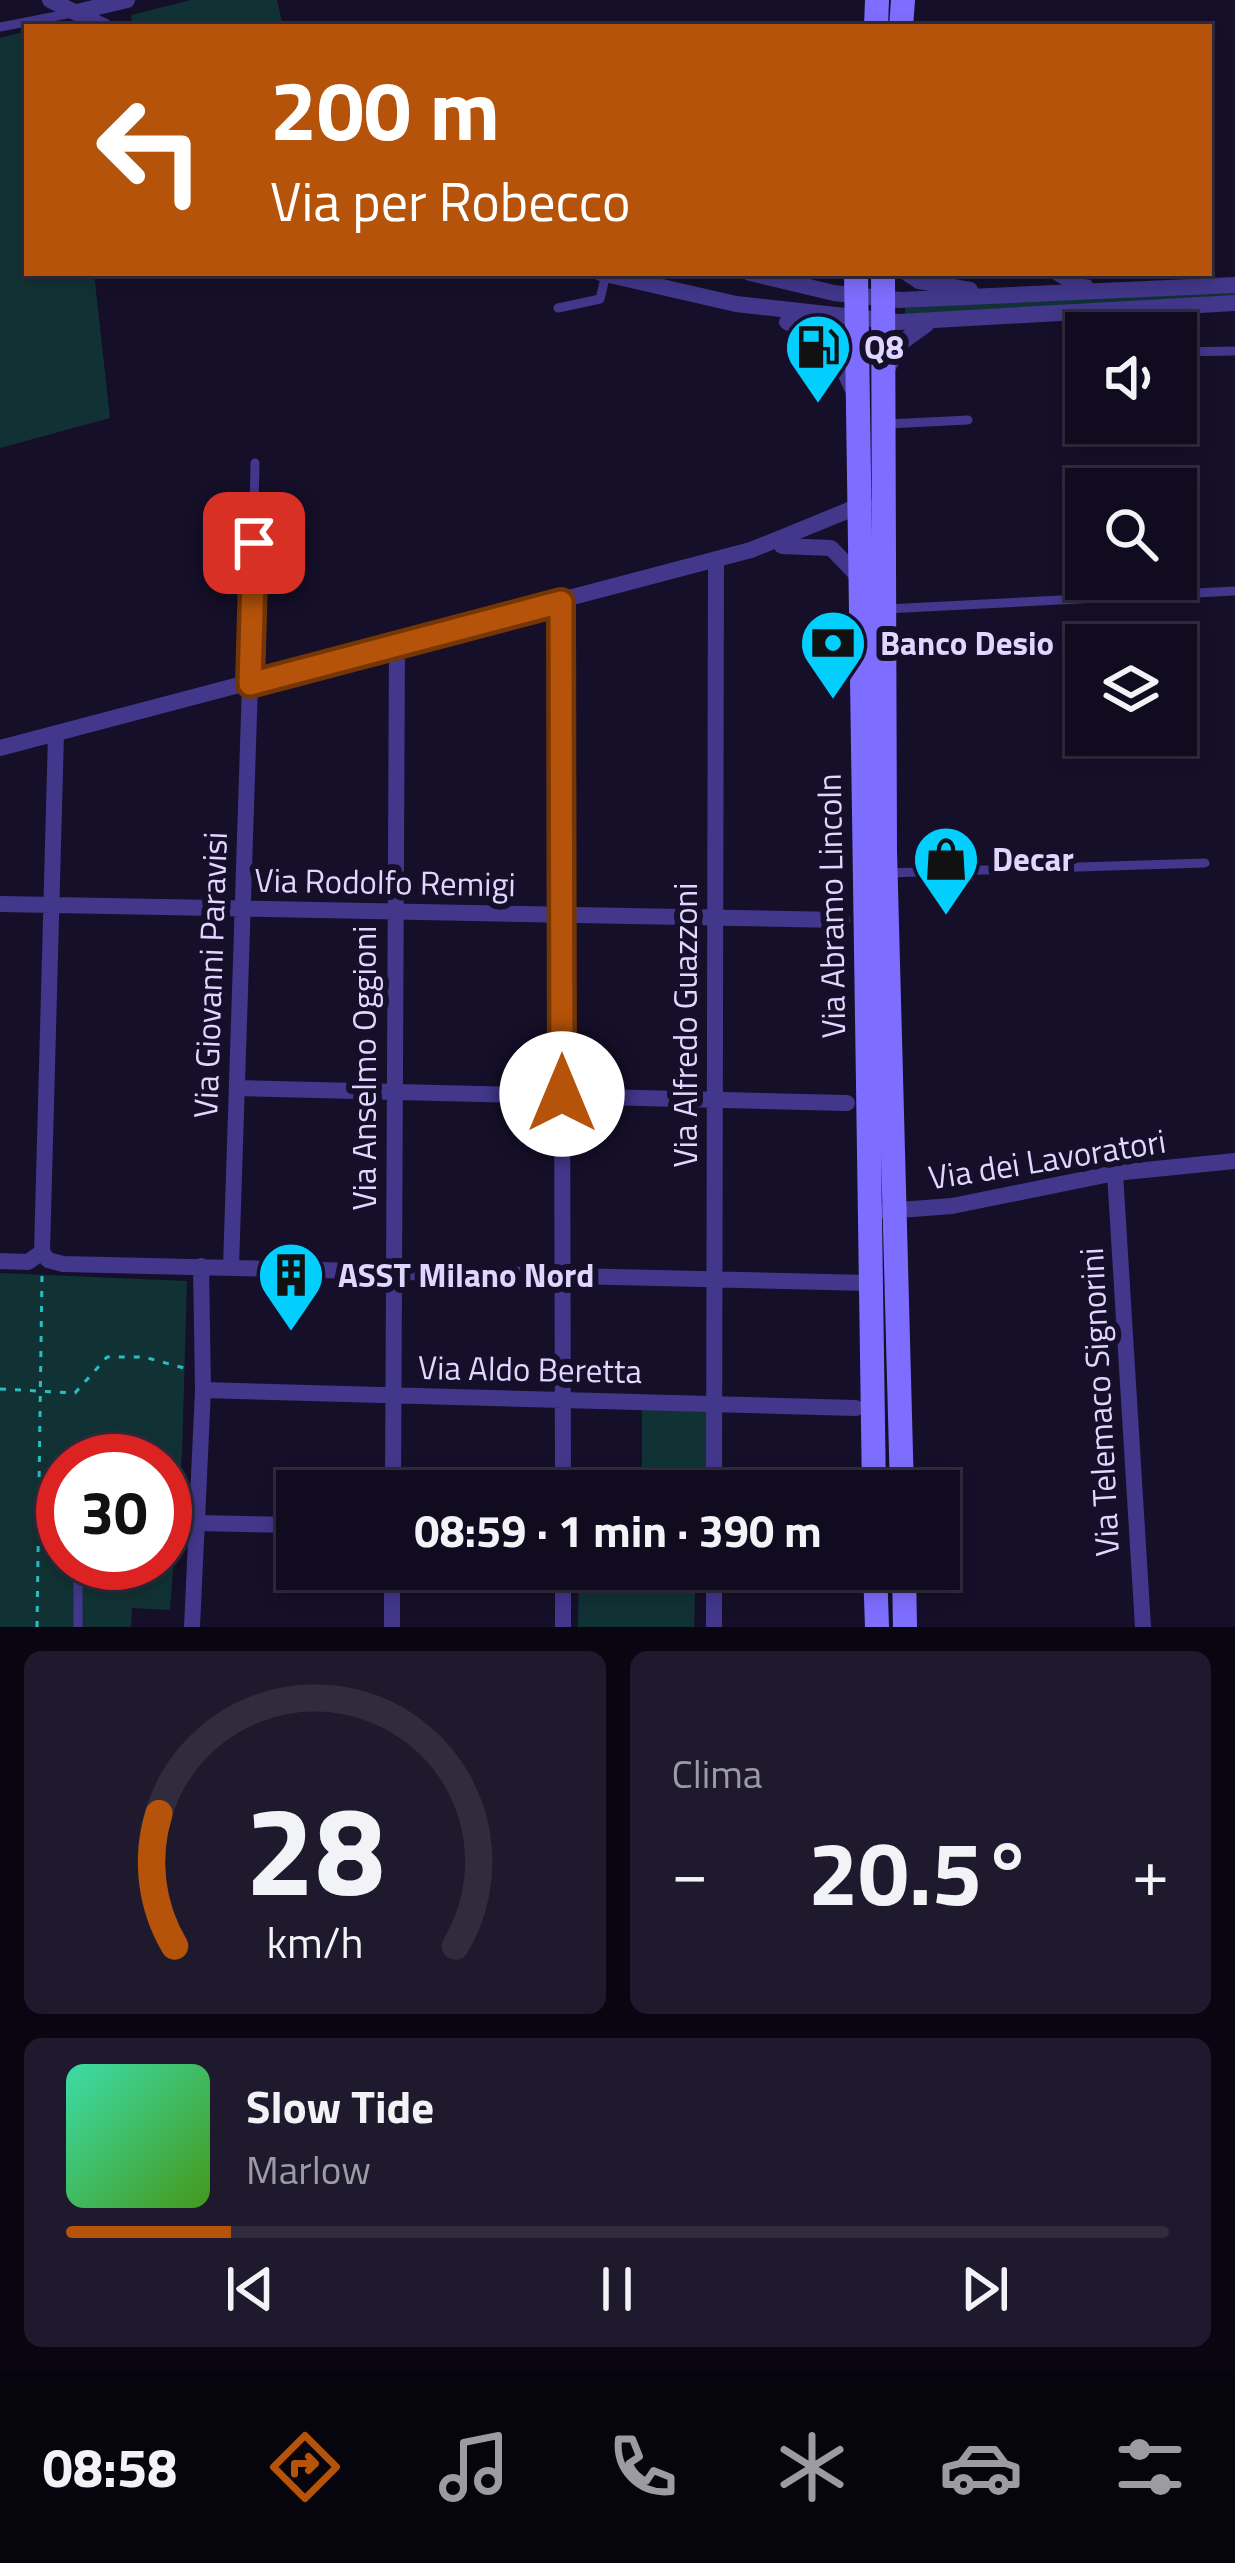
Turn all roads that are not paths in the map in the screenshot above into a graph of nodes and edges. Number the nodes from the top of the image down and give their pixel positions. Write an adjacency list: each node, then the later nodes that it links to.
1 (50, 0): 4 (street)
2 (127, 0): 3 (street)
3 (101, 3): 4 (street)
4 (77, 13): 5 (street); 6 (lane)
5 (99, 24)
6 (0, 27)
7 (604, 276): 19 (lane)
8 (613, 276): 17 (street)
9 (764, 276): 14 (street)
10 (912, 276): 15 (street)
11 (1056, 276): 13 (lane)
12 (1235, 285): 13 (street)
13 (1142, 290): 15 (street)
14 (855, 296): 17 (street); 20 (street); 26 (main road, Via Abramo Lincoln)
15 (1006, 296): 20 (street)
16 (1235, 303): 18 (street)
17 (736, 304): 26 (street)
18 (1153, 307): 21 (lane); 22 (street)
19 (558, 308)
20 (882, 309): 22 (street); 25 (main road, Via Abramo Lincoln)
21 (1153, 312)
22 (934, 320): 25 (street)
23 (1235, 351): 24 (lane)
24 (1197, 352)
25 (881, 383): 28 (main road, Via Abramo Lincoln)
26 (854, 391): 31 (main road, Via Abramo Lincoln)
27 (968, 420): 28 (lane)
28 (882, 424): 30 (main road, Via Abramo Lincoln)
29 (255, 464): 39 (lane)
30 (882, 492): 31 (street); 37 (main road, Via Abramo Lincoln)
31 (856, 509): 32 (street); 34 (main road, Via Abramo Lincoln)
32 (751, 550): 33 (street); 34 (street)
33 (716, 559): 36 (street); 50 (street, Via Alfredo Guazzoni)
34 (858, 576): 58 (main road, Via Abramo Lincoln)
35 (1235, 591): 37 (lane)
36 (561, 602): 38 (street); 48 (street)
37 (886, 608): 43 (main road, Via Abramo Lincoln)
38 (397, 644): 39 (street); 47 (street, Via Anselmo Oggioni)
39 (250, 684): 40 (street); 46 (street, Via Giovanni Paravisi)
40 (56, 734): 41 (street); 45 (street)
41 (0, 748)
42 (1205, 863): 43 (lane)
43 (885, 873): 58 (main road, Via Abramo Lincoln)
44 (0, 904): 45 (street, Via Rodolfo Remigi)
45 (52, 904): 46 (street, Via Rodolfo Remigi); 59 (street)
46 (241, 910): 47 (street, Via Rodolfo Remigi); 51 (street, Via Giovanni Paravisi)
47 (394, 912): 48 (street, Via Rodolfo Remigi); 52 (street, Via Anselmo Oggioni)
48 (562, 915): 50 (street, Via Rodolfo Remigi); 53 (street)
49 (842, 920): 50 (street, Via Rodolfo Remigi)
50 (715, 921): 54 (street, Via Alfredo Guazzoni)
51 (237, 1088): 52 (street); 62 (street, Via Giovanni Paravisi)
52 (395, 1091): 53 (street); 63 (street, Via Anselmo Oggioni)
53 (562, 1094): 54 (street); 64 (street)
54 (716, 1101): 55 (street); 65 (street, Via Alfredo Guazzoni)
55 (847, 1103)
56 (1235, 1161): 57 (street, Via dei Lavoratori)
57 (1115, 1173): 58 (street, Via dei Lavoratori); 93 (street, Via Telemaco Signorini)
58 (880, 1211): 66 (main road, Via Abramo Lincoln); 67 (main road, Via Abramo Lincoln)
59 (42, 1252): 60 (street); 61 (street)
60 (0, 1261)
61 (202, 1266): 62 (street); 68 (street)
62 (231, 1267): 63 (street)
63 (394, 1272): 64 (street); 69 (street, Via Anselmo Oggioni)
64 (563, 1277): 65 (street); 70 (street)
65 (715, 1283): 66 (street); 71 (street, Via Alfredo Guazzoni)
66 (869, 1283): 67 (main road); 76 (main road, Via Abramo Lincoln)
67 (899, 1378): 77 (main road, Via Abramo Lincoln)
68 (201, 1381): 69 (street, Via Aldo Beretta); 78 (street)
69 (394, 1395): 70 (street, Via Aldo Beretta); 73 (street, Via Anselmo Oggioni)
70 (563, 1401): 71 (street, Via Aldo Beretta); 74 (street)
71 (715, 1402): 72 (street, Via Aldo Beretta); 75 (street, Via Alfredo Guazzoni)
72 (856, 1408)
73 (393, 1470)
74 (563, 1470)
75 (715, 1470)
76 (873, 1470)
77 (901, 1470)
78 (196, 1523): 79 (street); 87 (street)
79 (276, 1525)
80 (78, 1590): 86 (lane)
81 (392, 1590): 88 (street)
82 (563, 1590): 89 (street)
83 (714, 1590): 90 (street)
84 (876, 1590): 91 (main road)
85 (904, 1590): 92 (main road)
86 (78, 1627)
87 (192, 1627)
88 (392, 1627)
89 (562, 1627)
90 (714, 1627)
91 (877, 1627)
92 (905, 1627)
93 (1143, 1627)

